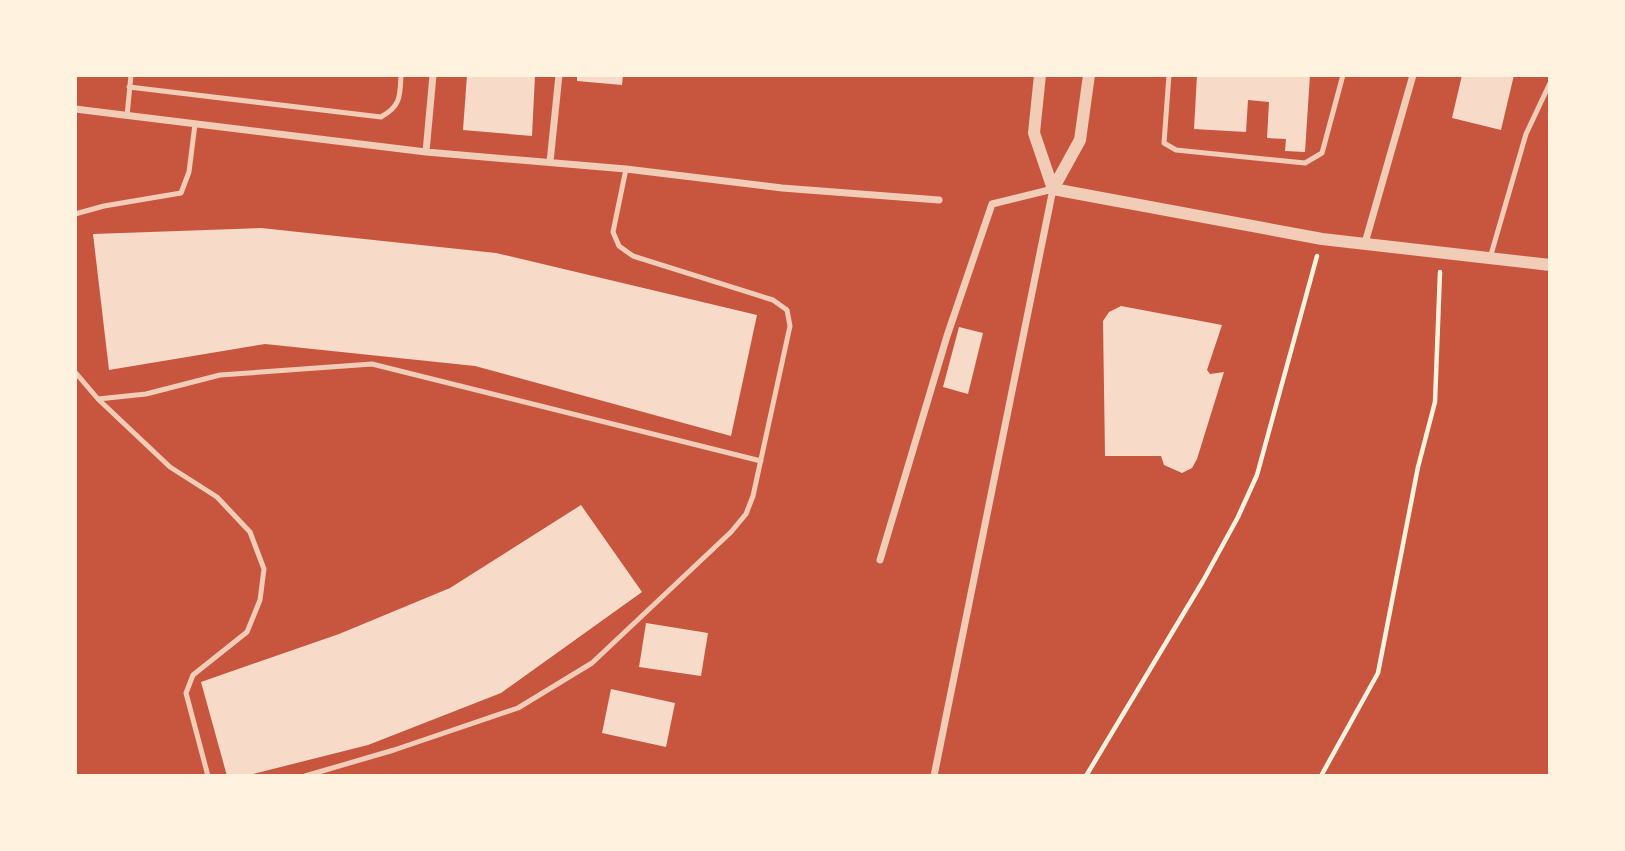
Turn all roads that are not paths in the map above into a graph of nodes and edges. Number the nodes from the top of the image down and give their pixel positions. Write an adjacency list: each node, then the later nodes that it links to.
1 (131, 75): 11 (lane)
2 (401, 75): 11 (lane)
3 (433, 75): 15 (street)
4 (559, 75): 16 (street)
5 (1040, 75): 18 (street)
6 (1089, 75): 18 (street)
7 (1169, 75): 8 (lane)
8 (1343, 75)
9 (1413, 75): 21 (street)
10 (1550, 82): 22 (lane)
11 (130, 87): 13 (lane)
12 (75, 109): 13 (street)
13 (127, 116): 14 (street)
14 (195, 124): 15 (street); 20 (lane)
15 (426, 152): 16 (street)
16 (550, 162): 17 (street)
17 (626, 169): 19 (street); 26 (lane)
18 (1053, 189): 21 (street); 27 (street); 30 (street)
19 (939, 200)
20 (75, 214)
21 (1364, 243): 22 (street)
22 (1490, 258): 23 (street)
23 (1550, 265)
24 (75, 372): 25 (lane)
25 (98, 399): 26 (lane); 28 (lane)
26 (761, 461): 29 (lane)
27 (880, 560)
28 (208, 776)
29 (306, 776)
30 (934, 776)

